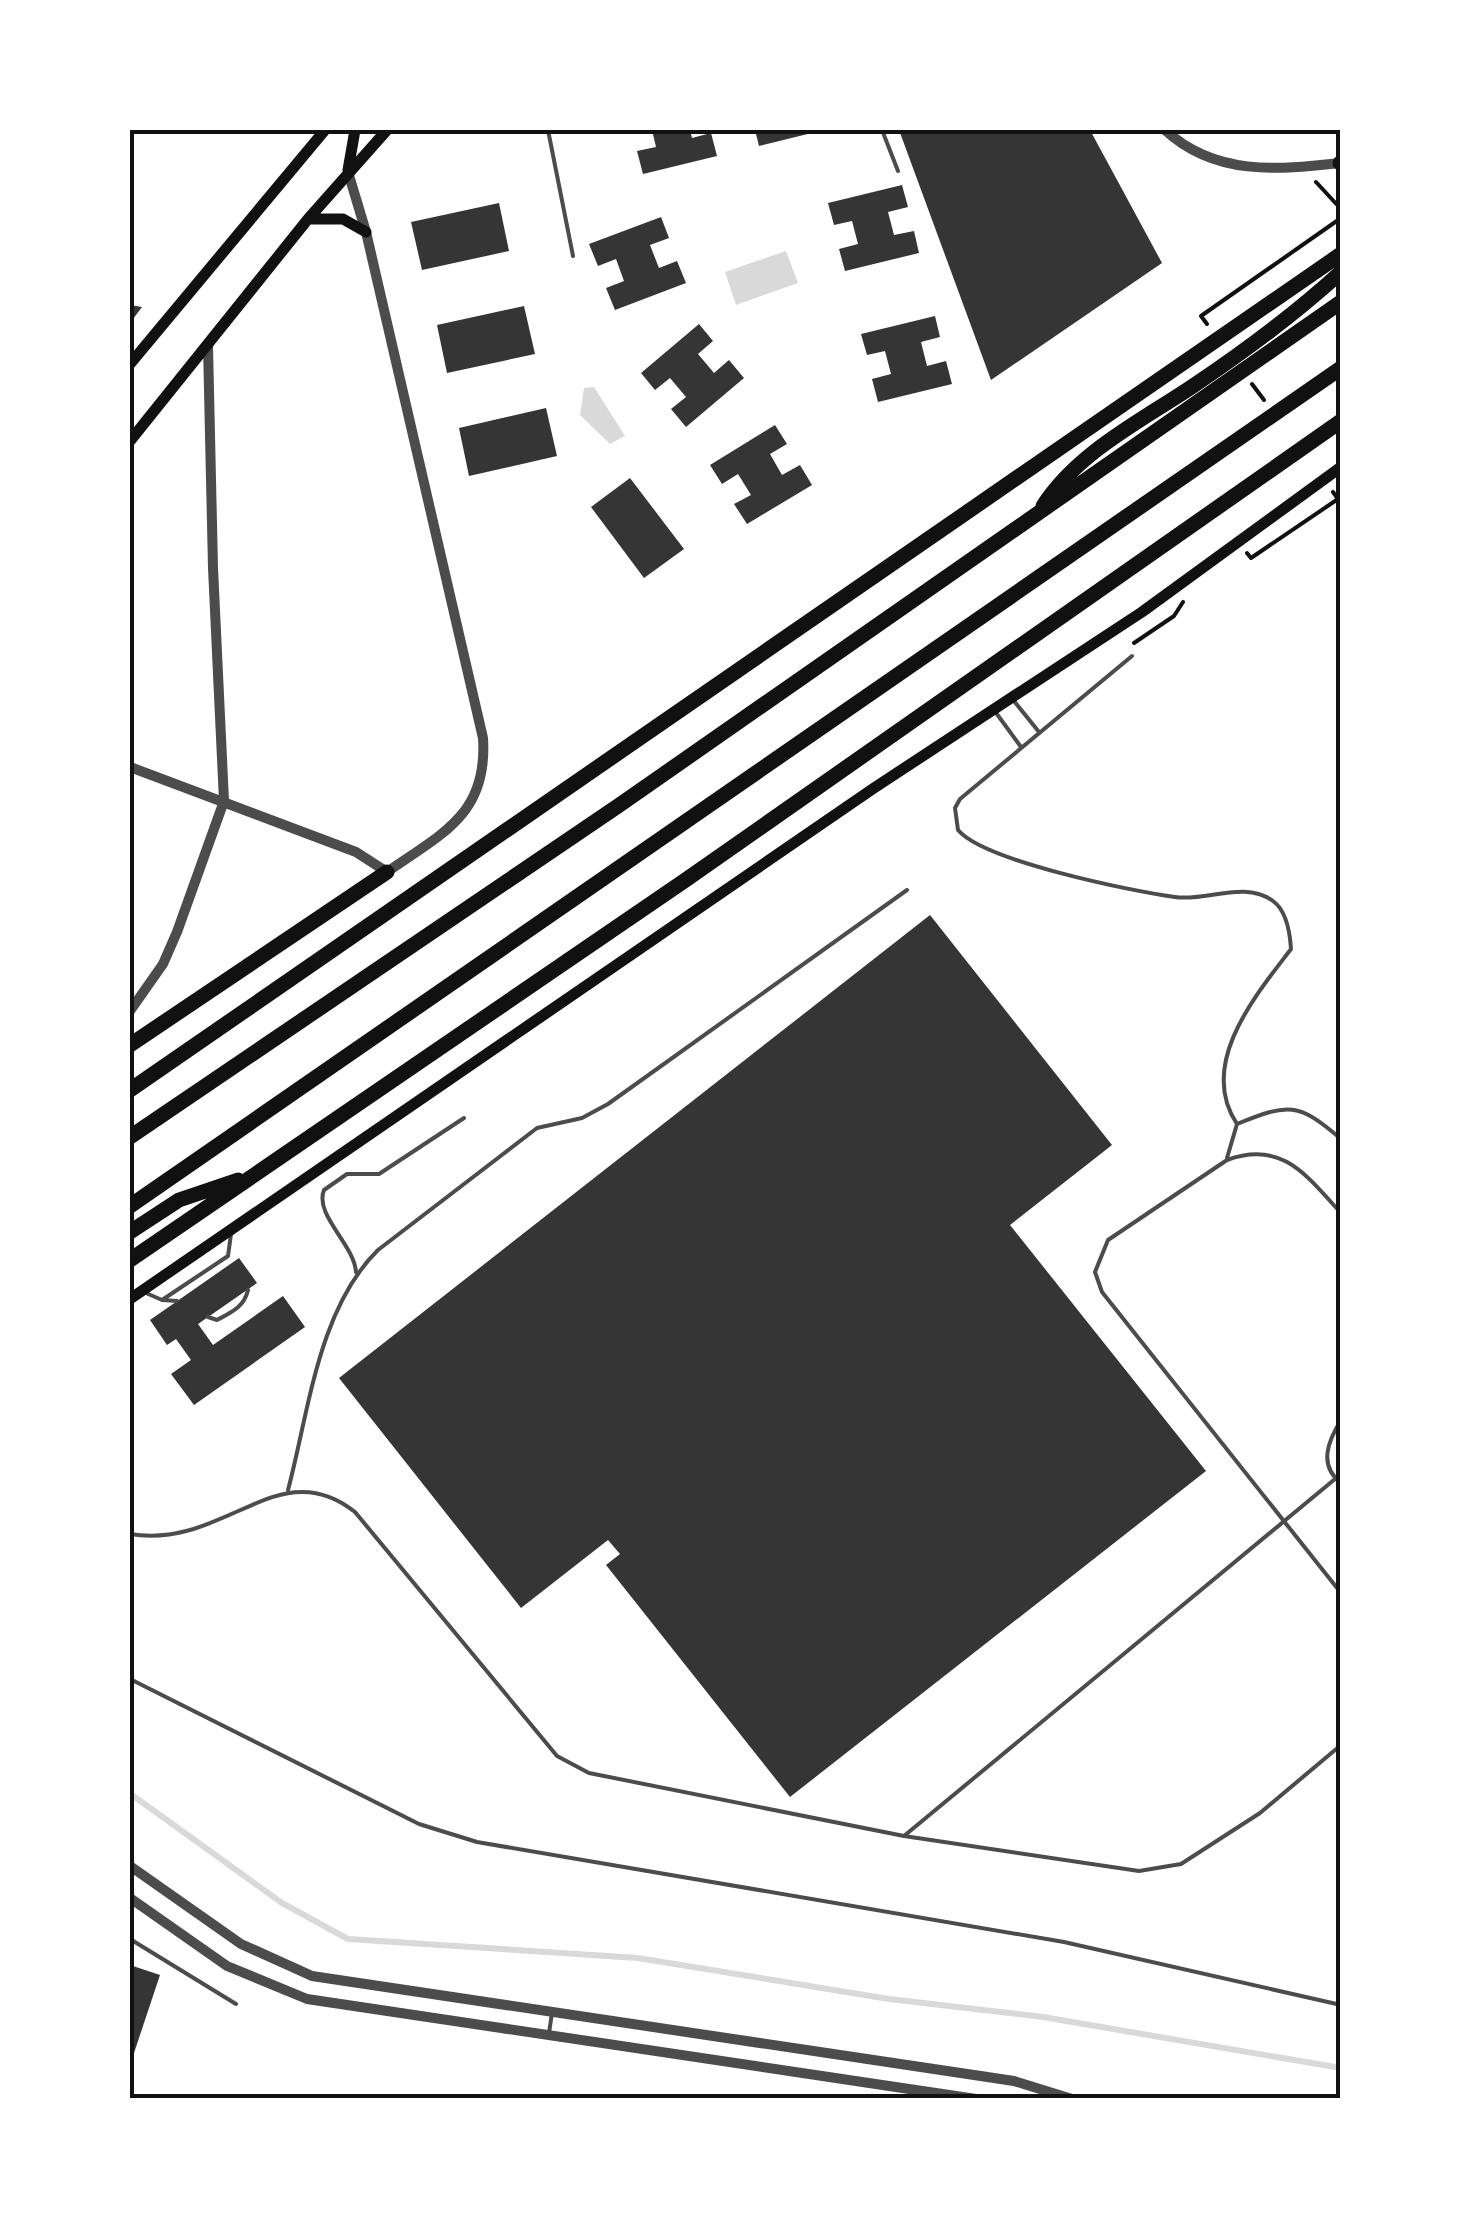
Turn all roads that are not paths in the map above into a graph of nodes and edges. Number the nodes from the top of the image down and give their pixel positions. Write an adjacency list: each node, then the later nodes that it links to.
1 (325, 130): 17 (main road)
2 (355, 130): 9 (main road)
3 (387, 130): 9 (main road)
4 (548, 130): 13 (lane)
5 (882, 130): 8 (lane)
6 (1165, 130): 7 (street)
7 (1340, 163)
8 (898, 171)
9 (348, 172): 10 (main road); 11 (street)
10 (308, 220): 11 (main road); 16 (main road)
11 (366, 232): 31 (street)
12 (1341, 254): 35 (highway)
13 (574, 256)
14 (1341, 272): 23 (highway)
15 (1341, 302): 23 (highway)
16 (208, 346): 20 (main road); 30 (street)
17 (130, 364)
18 (1341, 368): 42 (highway)
19 (1341, 421): 41 (highway)
20 (135, 431): 21 (main road)
21 (130, 441)
22 (1341, 467): 25 (main road)
23 (1040, 512): 38 (highway)
24 (1132, 656): 27 (lane)
25 (1012, 698): 26 (main road); 27 (lane)
26 (994, 710): 28 (lane); 45 (main road)
27 (1039, 732): 28 (lane)
28 (1021, 747): 37 (lane)
29 (130, 767): 30 (street)
30 (224, 801): 31 (street); 33 (street)
31 (387, 872): 34 (highway)
32 (907, 890): 49 (lane)
33 (130, 1011)
34 (130, 1045)
35 (130, 1090)
36 (464, 1118): 49 (lane)
37 (1237, 1124): 39 (lane); 40 (lane)
38 (130, 1138)
39 (1341, 1139)
40 (1227, 1160): 43 (lane); 60 (lane)
41 (257, 1174): 44 (highway); 47 (highway)
42 (130, 1206)
43 (1341, 1213)
44 (130, 1232)
45 (231, 1232): 46 (lane); 50 (main road)
46 (228, 1256): 48 (lane); 53 (lane)
47 (130, 1260)
48 (232, 1263)
49 (356, 1272): 59 (lane)
50 (142, 1290): 52 (main road); 53 (lane)
51 (248, 1290): 55 (lane)
52 (130, 1299)
53 (162, 1300): 54 (lane)
54 (177, 1302)
55 (208, 1317)
56 (1341, 1420): 57 (lane)
57 (1335, 1478): 58 (lane); 60 (lane)
58 (1341, 1482)
59 (288, 1490): 61 (lane); 65 (lane)
60 (1284, 1524): 62 (lane); 65 (lane)
61 (130, 1534)
62 (1341, 1593)
63 (130, 1680): 70 (lane)
64 (1341, 1745): 65 (lane)
65 (904, 1836)
66 (130, 1866): 71 (street)
67 (130, 1898): 72 (street)
68 (130, 1939): 69 (lane)
69 (236, 2004)
70 (1341, 2005)
71 (552, 2013): 72 (lane); 74 (street)
72 (548, 2036): 73 (street)
73 (976, 2099)
74 (1072, 2099)

